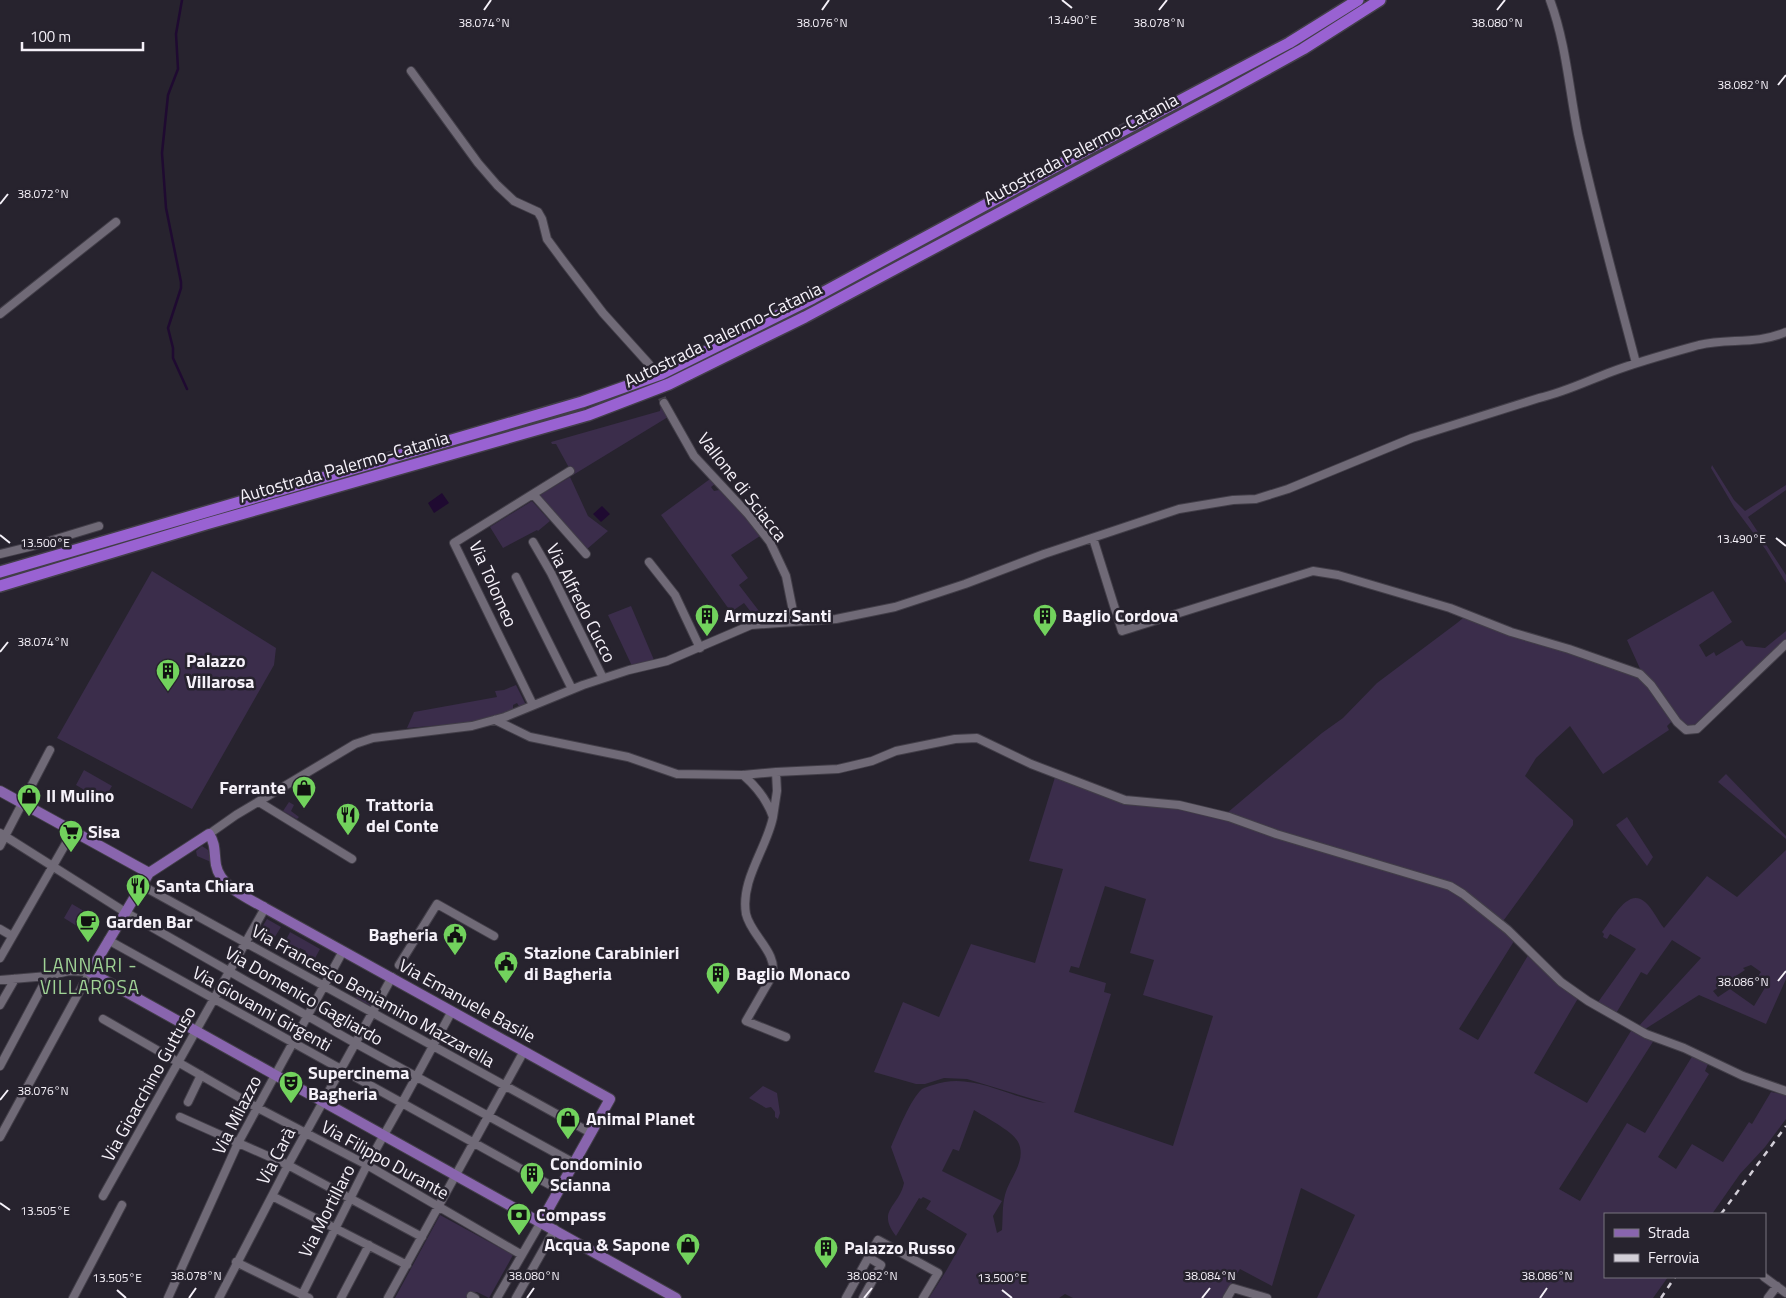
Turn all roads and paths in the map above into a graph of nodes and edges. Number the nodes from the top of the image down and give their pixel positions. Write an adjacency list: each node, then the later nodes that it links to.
1 (1358, 0): 19 (highway, Autostrada Palermo-Catania)
2 (1380, 0): 21 (highway, Autostrada Palermo-Catania)
3 (1550, 0): 8 (street)
4 (411, 71): 9 (street)
5 (116, 222): 6 (street)
6 (0, 314)
7 (1786, 332): 8 (street)
8 (1636, 363): 14 (street)
9 (649, 364)
10 (664, 403): 22 (street, Vallone di Sciacca)
11 (570, 471): 12 (street, Via Tolomeo)
12 (533, 494): 17 (street); 27 (street, Via Tolomeo)
13 (99, 526): 16 (street)
14 (1094, 538): 22 (street); 23 (street)
15 (533, 542): 25 (street, Via Alfredo Cucco)
16 (0, 554)
17 (586, 554)
18 (649, 562): 24 (street)
19 (0, 572)
20 (516, 578): 26 (street)
21 (0, 586)
22 (795, 621): 24 (street)
23 (1786, 644)
24 (700, 648): 25 (street)
25 (603, 678): 26 (street)
26 (572, 689): 27 (street)
27 (533, 705): 28 (street)
28 (495, 720): 31 (street); 35 (street)
29 (50, 750): 36 (street)
30 (776, 772): 31 (street); 32 (street); 82 (street)
31 (743, 775): 34 (street)
32 (777, 791): 34 (street); 37 (street)
33 (0, 792): 36 (main road)
34 (764, 798): 37 (street)
35 (259, 802): 40 (street); 42 (street)
36 (22, 803): 38 (main road); 39 (street)
37 (774, 817): 70 (street)
38 (73, 831): 43 (street); 44 (main road)
39 (3, 834): 41 (street); 43 (street, Via Domenico Gagliardo)
40 (209, 834): 44 (main road); 46 (main road, Via Emanuele Basile)
41 (0, 846)
42 (352, 859)
43 (53, 865): 47 (street, Via Domenico Gagliardo); 49 (street)
44 (149, 873): 45 (main road)
45 (141, 885): 47 (main road); 52 (street, Via Francesco Beniamino Mazzarella)
46 (265, 908): 52 (street, Via Gioacchino Guttuso); 53 (main road, Via Emanuele Basile)
47 (125, 912): 51 (main road); 56 (street, Via Domenico Gagliardo)
48 (0, 930): 49 (street)
49 (12, 936): 54 (street)
50 (494, 936): 55 (street)
51 (108, 940): 57 (main road); 63 (street, Via Giovanni Girgenti)
52 (246, 943): 56 (street, Via Gioacchino Guttuso); 62 (street, Via Francesco Beniamino Mazzarella)
53 (343, 951): 59 (main road, Via Emanuele Basile); 62 (street, Via Milazzo)
54 (0, 958)
55 (399, 965)
56 (230, 971): 63 (street, Via Gioacchino Guttuso); 67 (street, Via Domenico Gagliardo)
57 (90, 972): 58 (street); 69 (main road); 92 (street)
58 (48, 976): 60 (street); 76 (street)
59 (392, 977): 65 (main road, Via Emanuele Basile); 66 (street, Via Carà)
60 (15, 979): 61 (street); 64 (street)
61 (0, 980)
62 (323, 986): 66 (street, Via Francesco Beniamino Mazzarella); 67 (street, Via Milazzo)
63 (214, 999): 69 (street, Via Gioacchino Guttuso); 71 (street, Via Giovanni Girgenti)
64 (0, 1004)
65 (452, 1011): 73 (street, Via Mortillaro); 74 (main road, Via Emanuele Basile)
66 (372, 1013): 72 (street, Via Carà); 73 (street, Via Francesco Beniamino Mazzarella)
67 (307, 1015): 71 (street, Via Milazzo); 72 (street, Via Domenico Gagliardo)
68 (103, 1019): 75 (street, Via Filippo Durante)
69 (196, 1031): 75 (street, Via Gioacchino Guttuso); 78 (main road)
70 (786, 1038)
71 (292, 1042): 77 (street, Via Giovanni Girgenti); 78 (street, Via Milazzo)
72 (355, 1043): 77 (street, Via Carà); 80 (street, Via Domenico Gagliardo)
73 (433, 1046): 80 (street, Via Mortillaro); 81 (street, Via Francesco Beniamino Mazzarella)
74 (524, 1051): 81 (street); 90 (main road, Via Emanuele Basile)
75 (178, 1062): 79 (street, Via Filippo Durante); 100 (street, Via Gioacchino Guttuso)
76 (0, 1066)
77 (341, 1070): 83 (street, Via Carà); 85 (street, Via Giovanni Girgenti)
78 (274, 1074): 83 (main road); 86 (street, Via Milazzo)
79 (202, 1075): 84 (street); 86 (street, Via Filippo Durante)
80 (417, 1077): 85 (street, Via Mortillaro); 87 (street, Via Domenico Gagliardo)
81 (505, 1086): 87 (street); 90 (street, Via Francesco Beniamino Mazzarella)
82 (1786, 1091)
83 (324, 1101): 89 (street, Via Carà); 91 (main road)
84 (188, 1102)
85 (402, 1104): 91 (street, Via Mortillaro); 93 (street, Via Giovanni Girgenti)
86 (256, 1107): 89 (street, Via Filippo Durante); 94 (street, Via Milazzo)
87 (488, 1116): 93 (street); 95 (street, Via Domenico Gagliardo)
88 (180, 1117): 94 (street)
89 (306, 1133): 96 (street, Via Carà); 97 (street, Via Filippo Durante)
90 (590, 1133): 95 (main road)
91 (384, 1135): 97 (street, Via Mortillaro); 98 (main road)
92 (0, 1137)
93 (474, 1142): 98 (street); 99 (street, Via Giovanni Girgenti)
94 (238, 1143): 96 (street); 121 (street, Via Milazzo)
95 (574, 1163): 99 (main road)
96 (288, 1165): 101 (street, Via Carà); 102 (street)
97 (367, 1165): 102 (street, Via Mortillaro); 104 (street, Via Filippo Durante)
98 (456, 1175): 104 (street); 105 (main road)
99 (559, 1190): 105 (main road)
100 (103, 1196)
101 (272, 1196): 106 (street); 112 (street, Via Carà)
102 (350, 1200): 106 (street, Via Mortillaro); 108 (street)
103 (122, 1206): 120 (street)
104 (439, 1207): 108 (street); 110 (street, Via Filippo Durante)
105 (541, 1222): 107 (main road); 110 (street)
106 (334, 1228): 109 (street); 119 (street, Via Mortillaro)
107 (555, 1230): 126 (street); 127 (main road)
108 (422, 1238): 113 (street)
109 (369, 1245): 113 (street); 123 (street)
110 (522, 1255): 125 (street)
111 (868, 1258): 115 (street); 116 (street); 130 (street)
112 (236, 1262): 119 (street); 122 (street, Via Carà)
113 (407, 1265): 124 (street)
114 (1765, 1278): 117 (street)
115 (856, 1279): 116 (street); 128 (street)
116 (869, 1286): 129 (street)
117 (1777, 1286): 118 (street); 133 (street)
118 (1786, 1293)
119 (305, 1296)
120 (73, 1298)
121 (168, 1298)
122 (219, 1298)
123 (341, 1298)
124 (388, 1298)
125 (497, 1298)
126 (516, 1298)
127 (676, 1298)
128 (846, 1298)
129 (863, 1298)
130 (923, 1298)
131 (1227, 1298): 132 (street)
132 (1267, 1298)
133 (1768, 1298)

